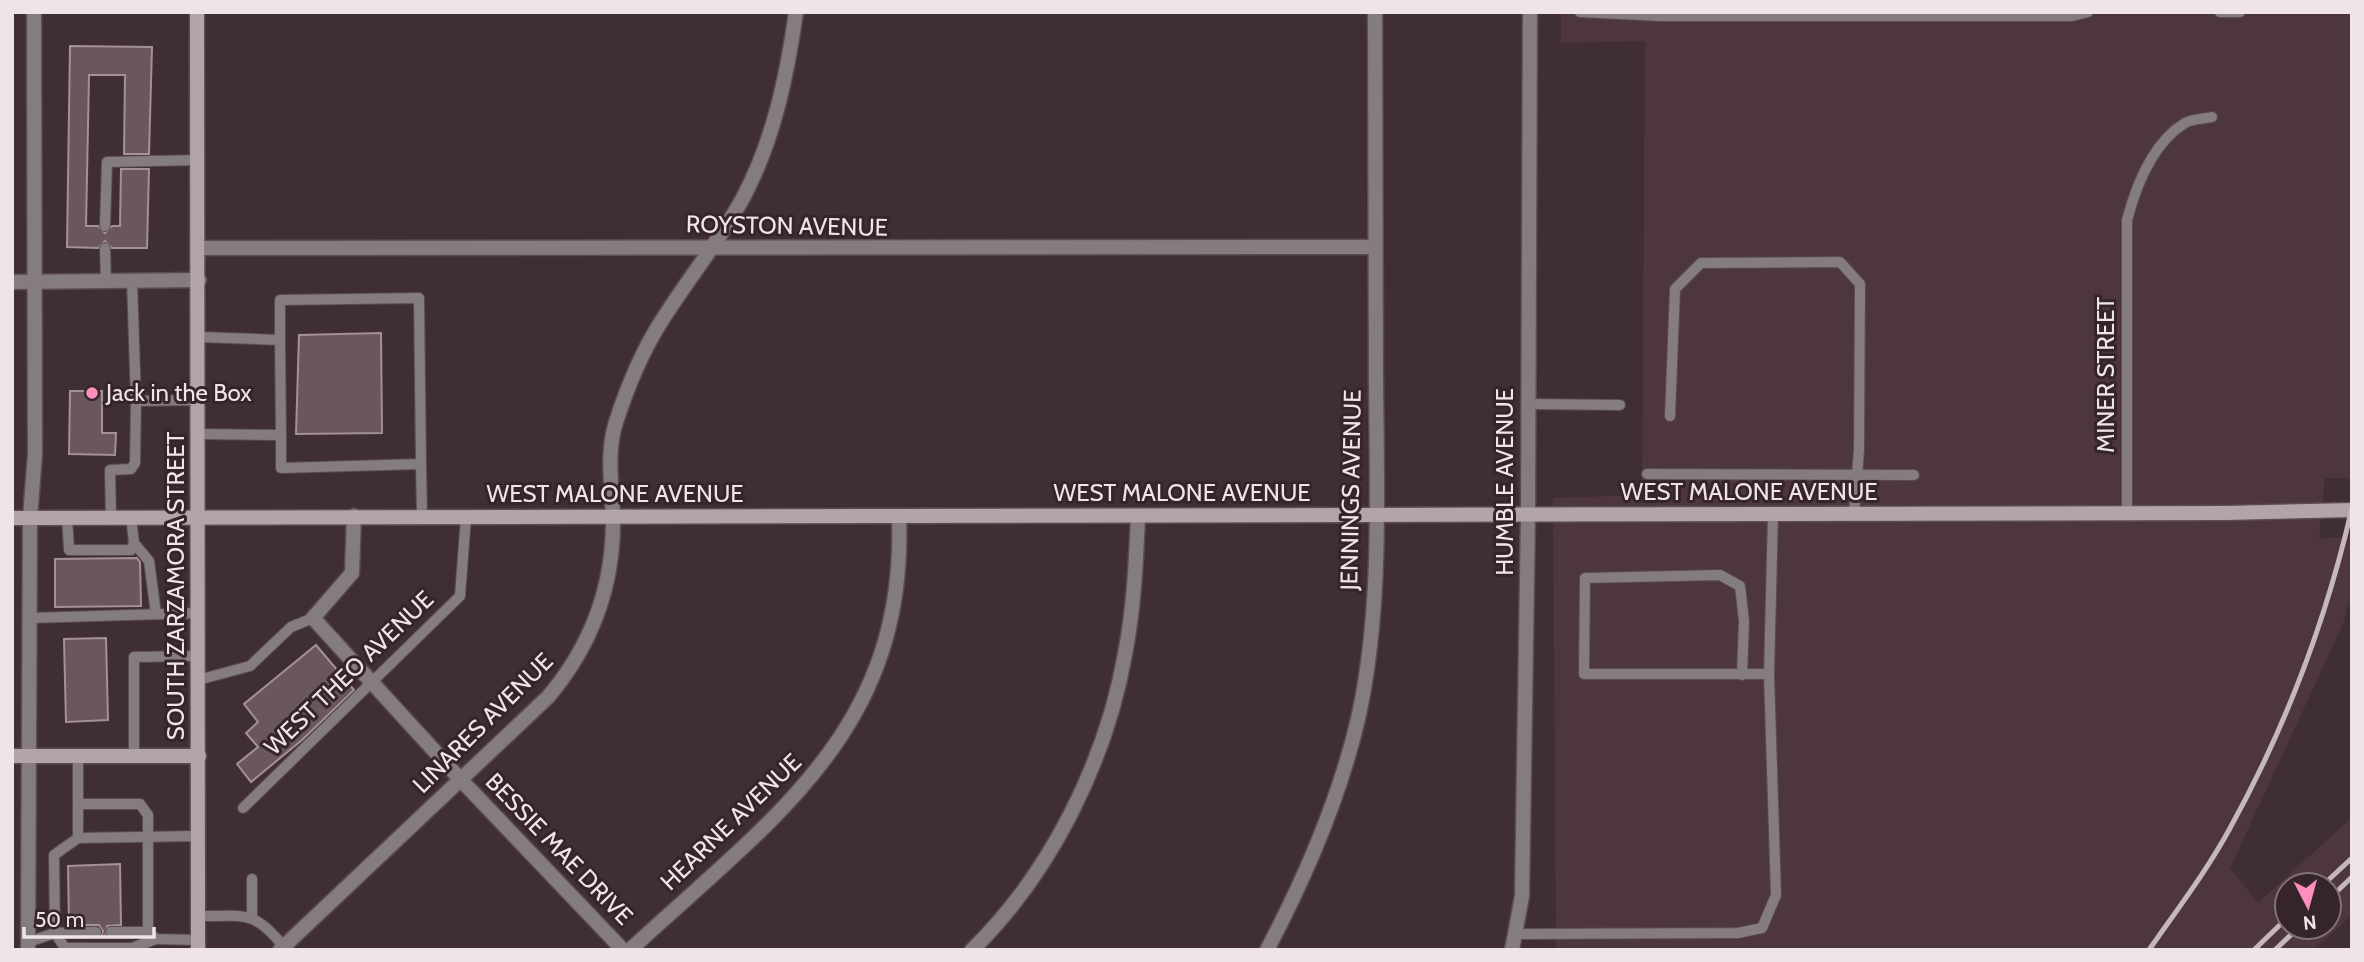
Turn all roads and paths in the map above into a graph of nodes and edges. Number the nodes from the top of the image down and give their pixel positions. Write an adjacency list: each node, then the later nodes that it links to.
1 (34, 12): 22 (street)
2 (197, 12): 12 (street, SOUTH ZARZAMORA STREET)
3 (796, 12): 17 (street, LINARES AVENUE)
4 (1375, 12): 14 (street, JENNINGS AVENUE)
5 (1530, 12): 27 (street, HUMBLE AVENUE)
6 (1580, 12): 10 (lane)
7 (2088, 12): 10 (lane)
8 (2220, 12): 9 (lane)
9 (2240, 12)
10 (2072, 14)
11 (2212, 117): 37 (lane, MINER STREET)
12 (199, 160): 13 (lane); 16 (street, SOUTH ZARZAMORA STREET)
13 (105, 226)
14 (1374, 247): 17 (street, ROYSTON AVENUE); 40 (street, JENNINGS AVENUE)
15 (105, 248): 19 (lane)
16 (199, 248): 17 (street, ROYSTON AVENUE); 18 (street, SOUTH ZARZAMORA STREET)
17 (711, 250): 50 (street, LINARES AVENUE)
18 (199, 279): 20 (street); 23 (street, SOUTH ZARZAMORA STREET)
19 (106, 281): 20 (street); 22 (street)
20 (132, 281): 26 (lane)
21 (12, 282): 22 (street)
22 (35, 282): 53 (street)
23 (199, 337): 24 (lane); 25 (street, SOUTH ZARZAMORA STREET)
24 (280, 340): 31 (lane); 32 (lane)
25 (198, 400): 26 (lane); 30 (street, SOUTH ZARZAMORA STREET)
26 (136, 401): 46 (lane)
27 (1528, 404): 28 (lane); 41 (street, HUMBLE AVENUE)
28 (1620, 405)
29 (1670, 416): 34 (lane)
30 (198, 434): 31 (lane); 48 (street, SOUTH ZARZAMORA STREET)
31 (281, 435): 32 (lane)
32 (421, 464): 43 (lane)
33 (1647, 474): 34 (lane)
34 (1857, 474): 35 (lane); 39 (lane)
35 (1914, 475)
36 (2352, 510): 37 (street, WEST MALONE AVENUE)
37 (2127, 513): 39 (street, WEST MALONE AVENUE)
38 (1773, 514): 39 (street, WEST MALONE AVENUE); 41 (street, WEST MALONE AVENUE); 60 (lane)
39 (1854, 514)
40 (1377, 515): 41 (street, WEST MALONE AVENUE); 44 (street, WEST MALONE AVENUE); 89 (street, JENNINGS AVENUE)
41 (1528, 515): 81 (street, HUMBLE AVENUE)
42 (354, 516): 43 (street, WEST MALONE AVENUE); 48 (street, WEST MALONE AVENUE); 58 (street)
43 (422, 516): 49 (street, WEST MALONE AVENUE)
44 (1138, 516): 51 (street, WEST MALONE AVENUE); 88 (street)
45 (67, 517): 46 (street, WEST MALONE AVENUE); 53 (street, WEST MALONE AVENUE); 54 (lane)
46 (111, 517): 47 (street, WEST MALONE AVENUE)
47 (131, 517): 48 (street, WEST MALONE AVENUE); 54 (lane)
48 (198, 517): 55 (street, SOUTH ZARZAMORA STREET)
49 (466, 517): 50 (street, WEST MALONE AVENUE); 63 (lane, WEST THEO AVENUE)
50 (613, 517): 51 (street, WEST MALONE AVENUE); 69 (street, LINARES AVENUE)
51 (899, 517): 87 (street, HEARNE AVENUE)
52 (12, 518): 53 (street, WEST MALONE AVENUE)
53 (30, 518): 57 (street)
54 (134, 543): 56 (lane)
55 (198, 613): 56 (lane); 59 (street, SOUTH ZARZAMORA STREET)
56 (156, 614): 57 (lane)
57 (29, 618): 65 (street)
58 (313, 618): 62 (lane); 63 (street, BESSIE MAE DRIVE)
59 (198, 656): 62 (street, SOUTH ZARZAMORA STREET); 67 (lane)
60 (1769, 674): 61 (lane); 81 (lane)
61 (1742, 675): 61 (lane)
62 (198, 680): 68 (street, SOUTH ZARZAMORA STREET)
63 (372, 682): 69 (street, BESSIE MAE DRIVE); 71 (lane, WEST THEO AVENUE)
64 (12, 755): 65 (street)
65 (28, 755): 66 (street); 84 (street)
66 (78, 755): 67 (street); 70 (lane)
67 (134, 756): 68 (street)
68 (199, 756): 72 (street, SOUTH ZARZAMORA STREET)
69 (462, 781): 85 (street, LINARES AVENUE); 86 (street, BESSIE MAE DRIVE)
70 (78, 804): 73 (lane); 74 (lane)
71 (243, 808)
72 (198, 836): 73 (lane); 76 (street, SOUTH ZARZAMORA STREET)
73 (149, 837): 74 (lane); 82 (lane)
74 (78, 838): 80 (lane)
75 (252, 879): 77 (lane)
76 (198, 916): 77 (lane); 83 (street, SOUTH ZARZAMORA STREET)
77 (252, 918): 85 (lane)
78 (96, 932): 80 (lane)
79 (111, 932): 82 (lane)
80 (55, 933): 82 (lane); 84 (lane)
81 (1516, 934): 90 (street, HUMBLE AVENUE)
82 (152, 935): 83 (lane)
83 (198, 945)
84 (28, 946)
85 (282, 948)
86 (623, 950)
87 (631, 950)
88 (972, 950)
89 (1267, 950)
90 (1511, 950)

